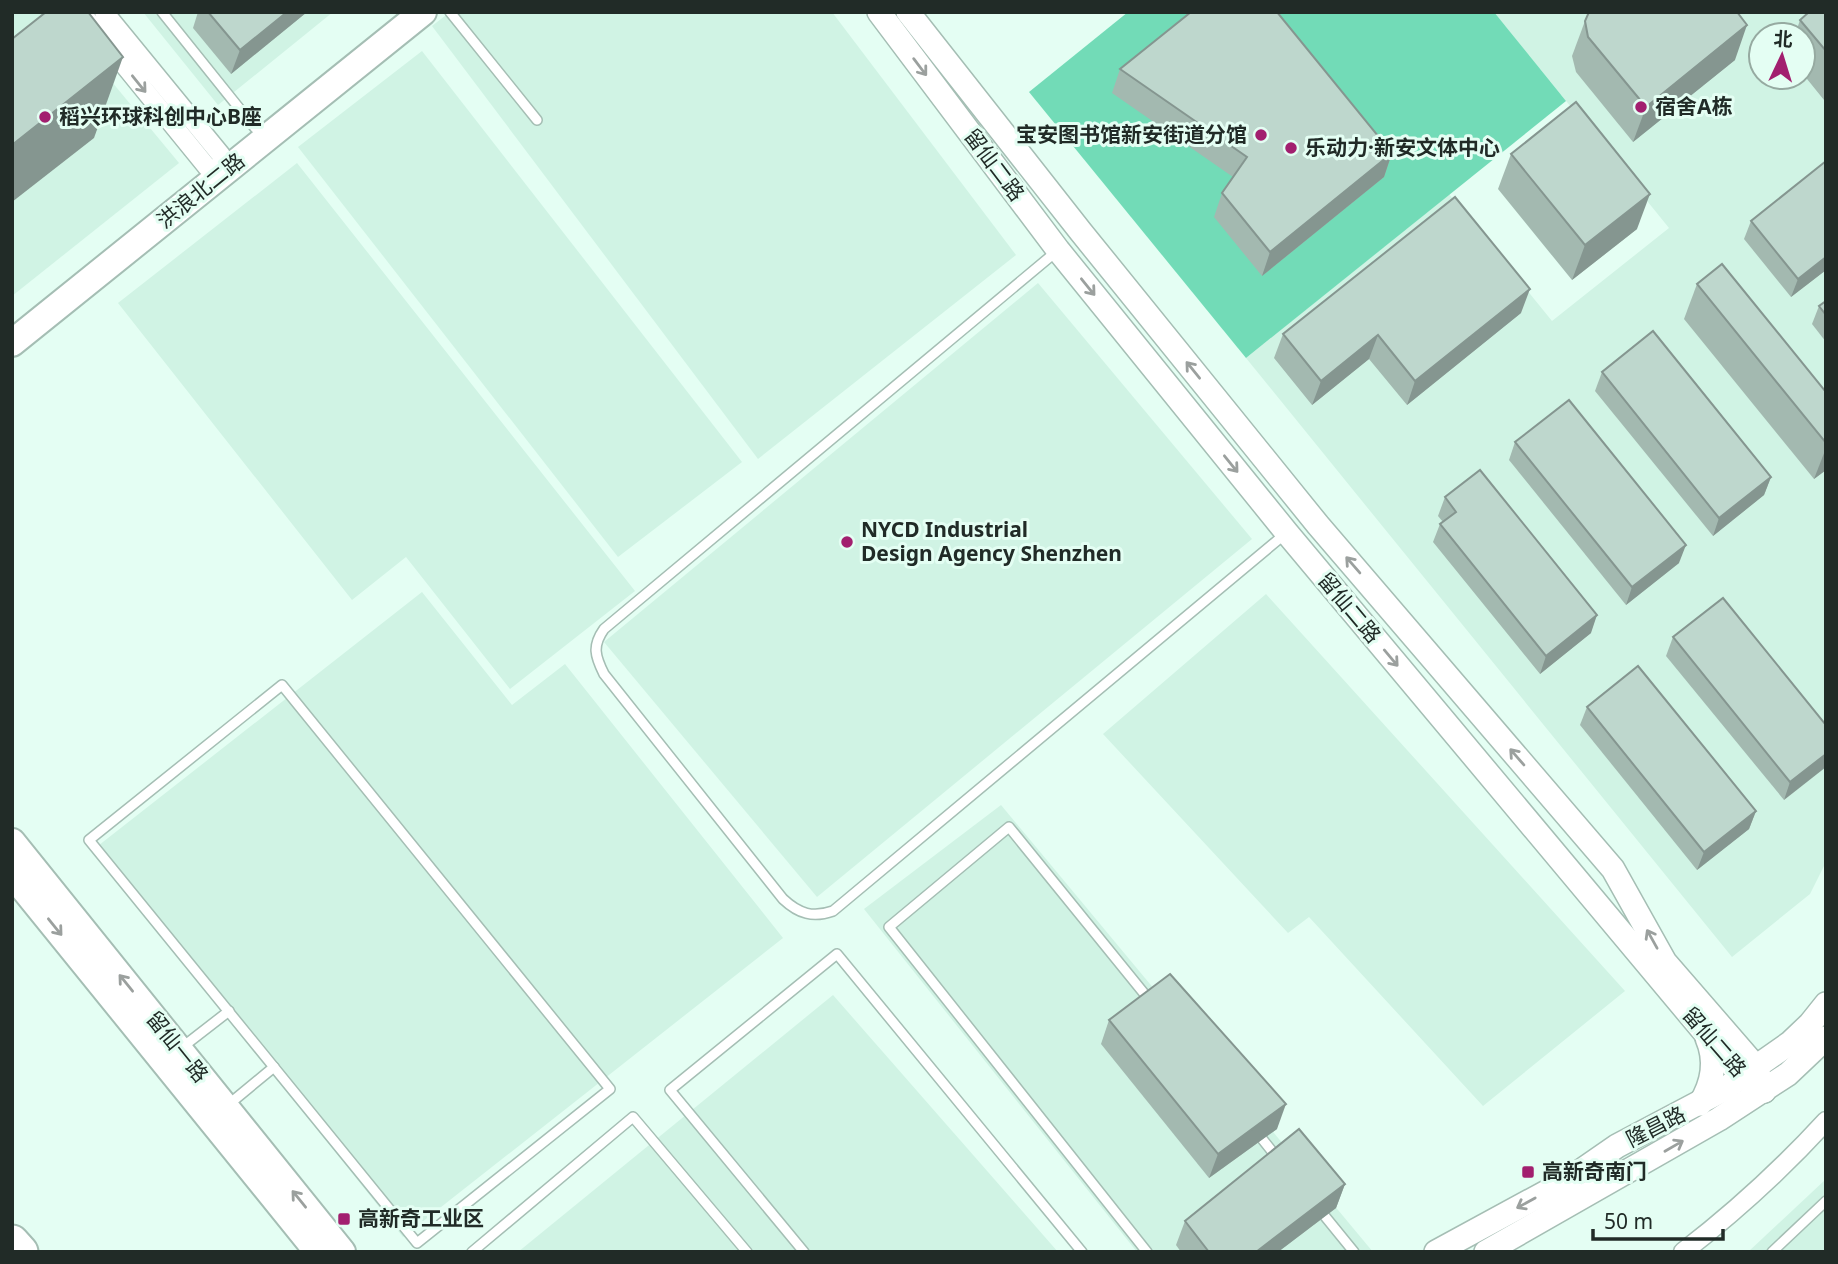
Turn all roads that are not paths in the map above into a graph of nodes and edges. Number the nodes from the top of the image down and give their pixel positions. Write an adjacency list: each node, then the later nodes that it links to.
1 (81, 12): 11 (street, one-way to 11)
2 (104, 12): 11 (street)
3 (162, 12): 10 (lane)
4 (397, 12): 10 (main road, 洪浪北二路)
5 (423, 12): 11 (main road, 洪浪北二路)
6 (450, 12): 9 (lane)
7 (879, 12): 12 (street, 留仙二路, one-way to 12)
8 (908, 12): 18 (street, 留仙二路, one-way to 8)
9 (537, 120)
10 (255, 128): 11 (main road, 洪浪北二路)
11 (217, 165): 13 (main road, 洪浪北二路); 14 (main road, 洪浪北二路)
12 (1058, 250): 15 (street, 留仙二路, one-way to 15); 15 (lane)
13 (12, 326)
14 (12, 343)
15 (1287, 533): 19 (street, 留仙二路, one-way to 19)
16 (12, 842): 25 (main road, 留仙一路, one-way to 16)
17 (12, 874): 25 (main road, 留仙一路, one-way to 25)
18 (1619, 881): 19 (street); 27 (street, 留仙二路, one-way to 18)
19 (1592, 898): 23 (street, 留仙二路)
20 (1826, 1004): 27 (street, 隆昌路)
21 (1156, 1008): 44 (lane)
22 (229, 1012): 25 (lane); 26 (lane); 26 (lane)
23 (1704, 1032): 27 (street, 留仙二路); 29 (street)
24 (1826, 1038): 28 (street, 隆昌路)
25 (172, 1056): 30 (main road, 留仙一路)
26 (274, 1067): 30 (lane)
27 (1749, 1072): 28 (street, 留仙二路); 29 (street, 隆昌路)
28 (1764, 1091): 47 (street, 隆昌路, one-way to 28)
29 (1700, 1104): 46 (street, 隆昌路, one-way to 46)
30 (218, 1113): 38 (main road, 留仙一路); 39 (main road, 留仙一路, one-way to 30)
31 (1826, 1121): 48 (street)
32 (1250, 1124): 33 (lane)
33 (1285, 1167)
34 (1311, 1199): 45 (lane)
35 (1826, 1201): 49 (lane)
36 (12, 1242): 37 (highway)
37 (21, 1252)
38 (318, 1252)
39 (342, 1252)
40 (472, 1252): 41 (lane)
41 (747, 1252)
42 (804, 1252): 43 (lane)
43 (1082, 1252)
44 (1147, 1252)
45 (1354, 1252)
46 (1436, 1252)
47 (1486, 1252)
48 (1683, 1252)
49 (1772, 1252)

